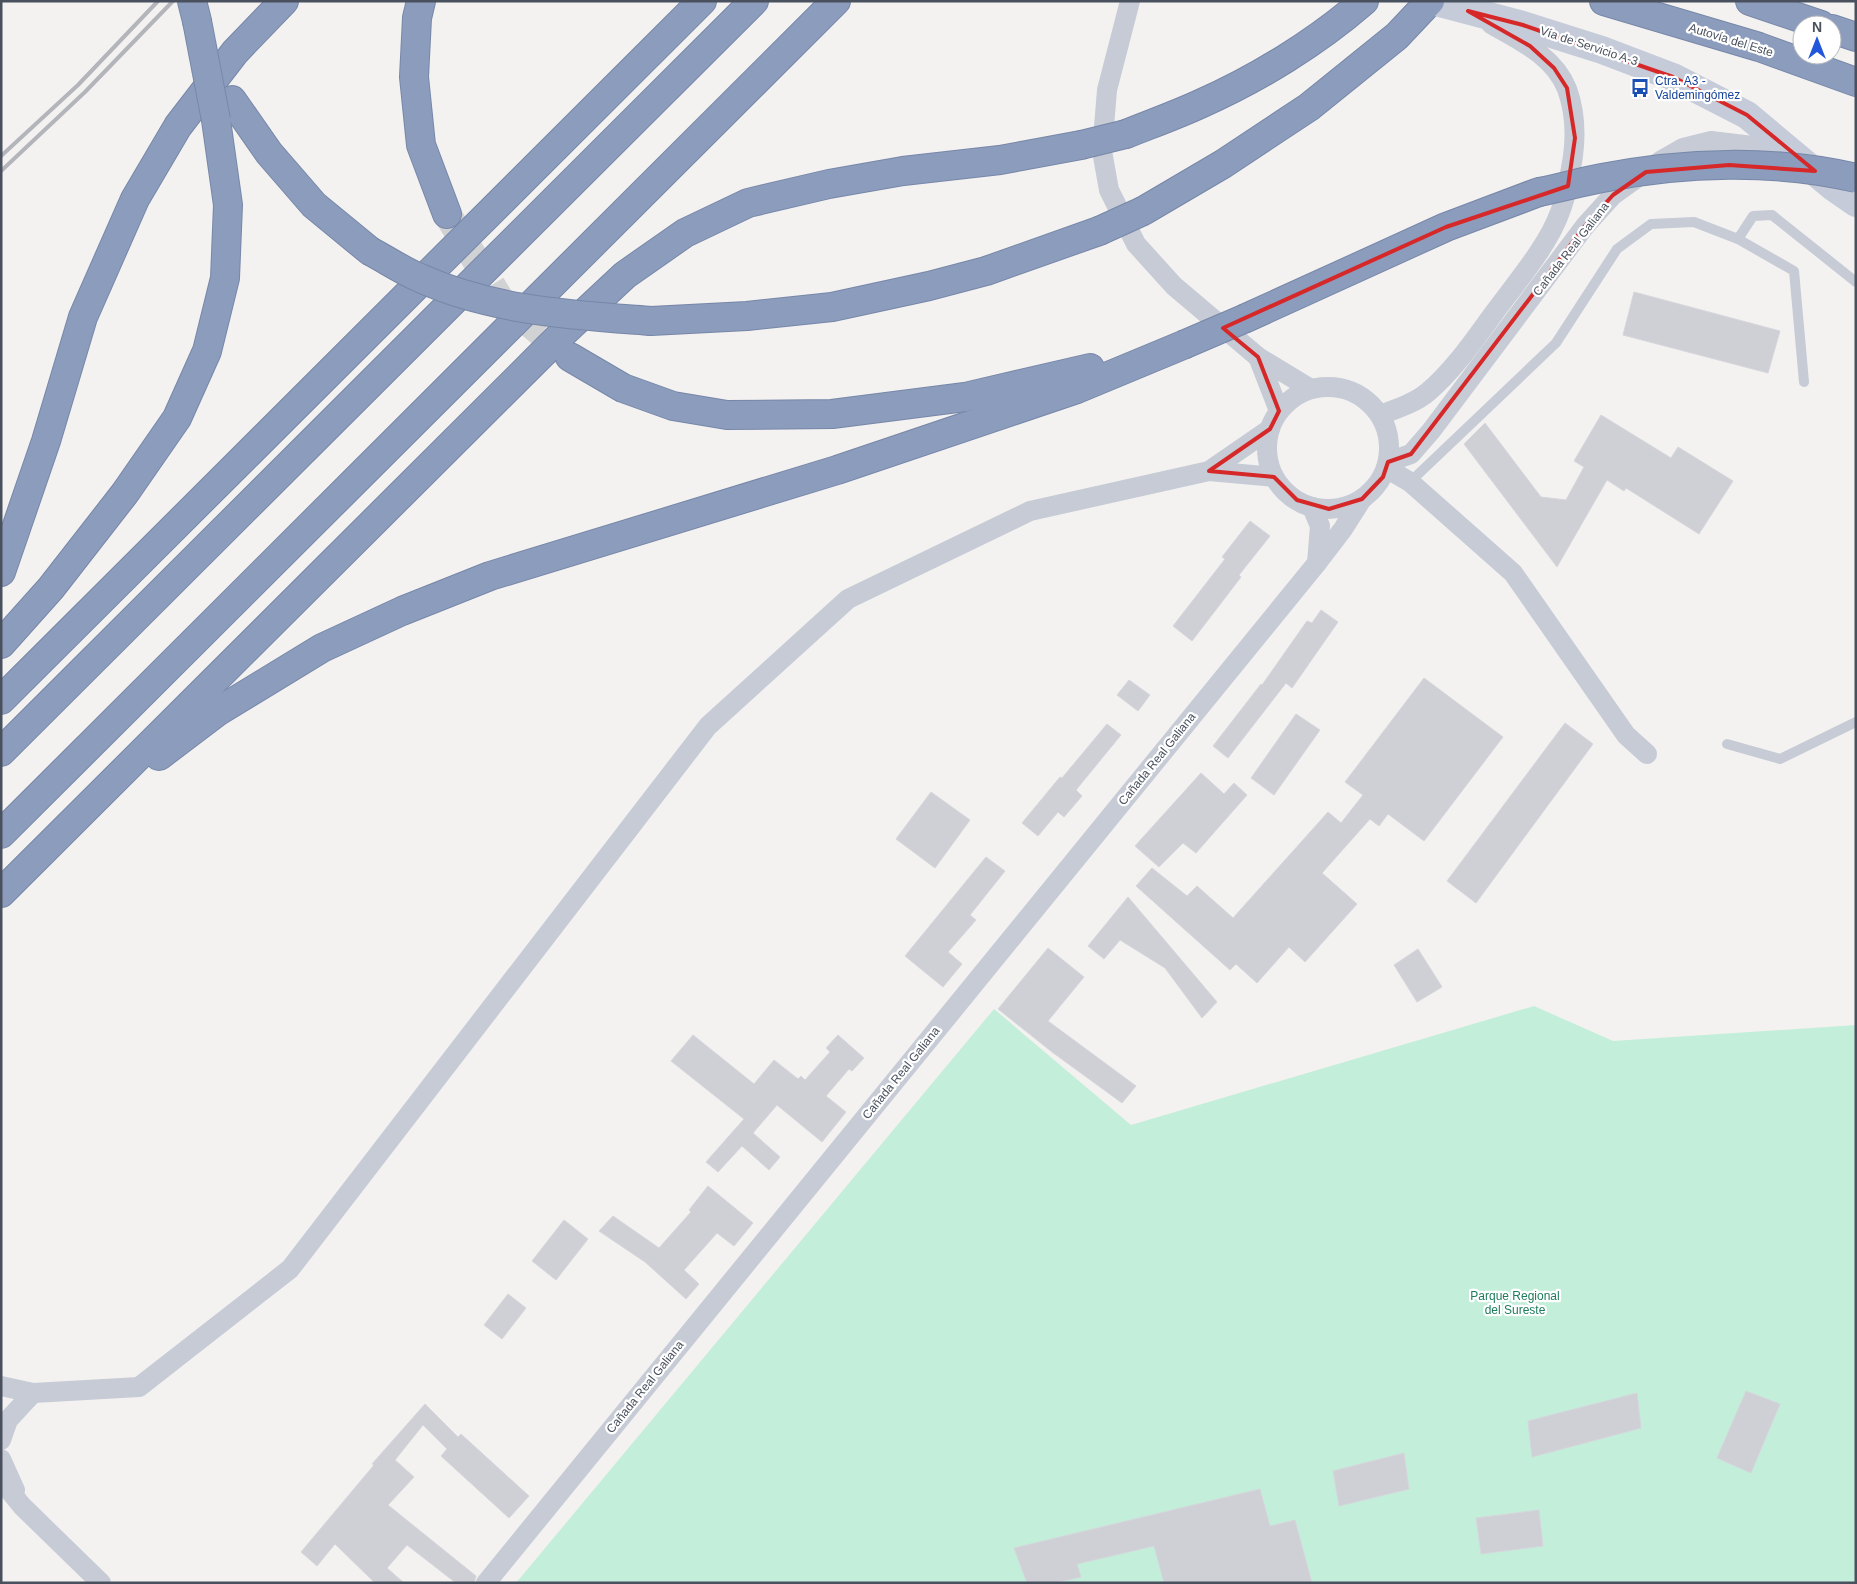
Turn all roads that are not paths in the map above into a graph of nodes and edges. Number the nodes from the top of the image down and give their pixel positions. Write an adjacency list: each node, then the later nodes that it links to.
1 (284, 1): 38 (highway)
2 (421, 1): 20 (highway)
3 (702, 1): 40 (highway)
4 (754, 1): 43 (highway)
5 (836, 1): 46 (highway)
6 (1130, 1): 25 (street)
7 (1431, 1): 12 (main road, Vía de Servicio A-3); 17 (highway, bridge)
8 (1604, 1): 16 (highway, Autovía del Este)
9 (1750, 1): 13 (highway)
10 (1355, 10): 45 (highway, bridge)
11 (194, 11): 17 (highway, bridge)
12 (1468, 11): 18 (main road, Vía de Servicio A-3); 29 (street, Cañada Real Galiana)
13 (1792, 15)
14 (1842, 32): 15 (highway)
15 (1856, 37)
16 (1856, 82)
17 (224, 110): 39 (highway)
18 (1845, 182): 19 (main road, Vía de Servicio A-3); 23 (highway, bridge); 31 (street, Cañada Real Galiana)
19 (1856, 203)
20 (447, 214)
21 (1738, 239): 22 (lane); 26 (lane); 34 (lane)
22 (1856, 282)
23 (1183, 345): 24 (highway); 45 (highway)
24 (570, 357)
25 (1258, 357): 27 (street); 28 (street)
26 (1804, 382)
27 (1311, 389): 28 (street); 29 (street)
28 (1279, 411): 30 (street)
29 (1380, 415): 31 (street)
30 (1270, 429): 32 (street); 33 (street)
31 (1387, 465): 34 (street); 35 (street)
32 (1210, 471): 33 (street); 49 (street)
33 (1274, 477): 36 (street)
34 (1410, 482): 44 (street)
35 (1362, 499): 36 (street); 37 (street, Cañada Real Galiana)
36 (1312, 507): 37 (street)
37 (1317, 563): 55 (street, Cañada Real Galiana)
38 (1, 572)
39 (1, 644)
40 (1, 700)
41 (1856, 722): 42 (lane)
42 (1727, 744)
43 (1, 752)
44 (1647, 754)
45 (109, 786): 47 (highway)
46 (1, 834)
47 (1, 893)
48 (1, 1386): 49 (street)
49 (33, 1393): 50 (street)
50 (1, 1440)
51 (1, 1459): 53 (street)
52 (1, 1480): 53 (street)
53 (22, 1506): 54 (street)
54 (101, 1583)
55 (486, 1583)

